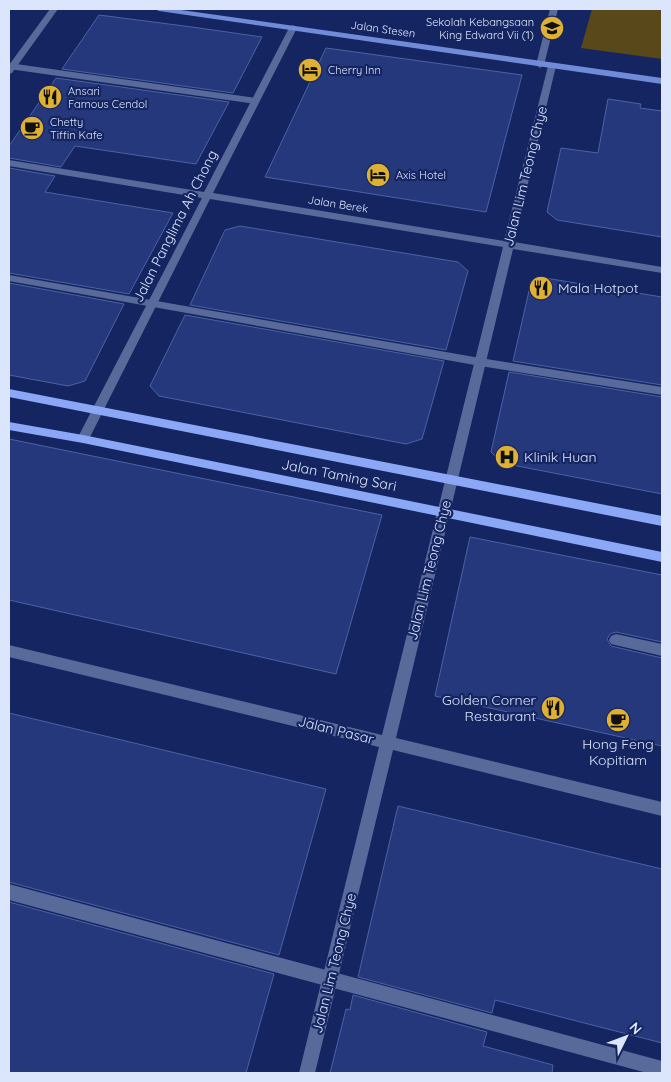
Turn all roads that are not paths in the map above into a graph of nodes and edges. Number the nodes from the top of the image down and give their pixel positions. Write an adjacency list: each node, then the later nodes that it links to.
1 (54, 9): 7 (street)
2 (159, 9): 4 (main road, Jalan Stesen)
3 (554, 9): 5 (street)
4 (293, 28): 5 (main road, Jalan Stesen); 9 (street, Jalan Panglima Ah Chong)
5 (540, 64): 6 (main road, Jalan Stesen)
6 (552, 66): 8 (main road, Jalan Stesen); 12 (street, Jalan Lim Teong Chye)
7 (10, 68): 9 (street)
8 (662, 81)
9 (256, 101): 11 (street, Jalan Panglima Ah Chong)
10 (9, 163): 11 (street, Jalan Berek)
11 (207, 196): 12 (street, Jalan Berek); 15 (street, Jalan Panglima Ah Chong)
12 (508, 245): 13 (street, Jalan Berek); 16 (street, Jalan Lim Teong Chye)
13 (662, 270)
14 (9, 278): 15 (street)
15 (151, 305): 16 (street); 19 (street, Jalan Panglima Ah Chong)
16 (480, 362): 17 (street); 22 (street, Jalan Lim Teong Chye)
17 (662, 391)
18 (9, 393): 19 (main road, Jalan Taming Sari)
19 (97, 410): 21 (street, Jalan Panglima Ah Chong); 22 (main road, Jalan Taming Sari)
20 (9, 426): 21 (main road, Jalan Taming Sari)
21 (83, 439): 23 (main road, Jalan Taming Sari)
22 (452, 479): 23 (street, Jalan Lim Teong Chye); 24 (main road, Jalan Taming Sari)
23 (444, 512): 25 (main road, Jalan Taming Sari); 29 (street, Jalan Lim Teong Chye)
24 (662, 521)
25 (662, 557)
26 (616, 640): 28 (street)
27 (9, 650): 29 (street, Jalan Pasar)
28 (662, 650)
29 (388, 742): 30 (street, Jalan Pasar); 32 (street, Jalan Lim Teong Chye)
30 (662, 809)
31 (9, 892): 32 (street)
32 (330, 979): 33 (street); 34 (street, Jalan Lim Teong Chye)
33 (662, 1070)
34 (307, 1073)

